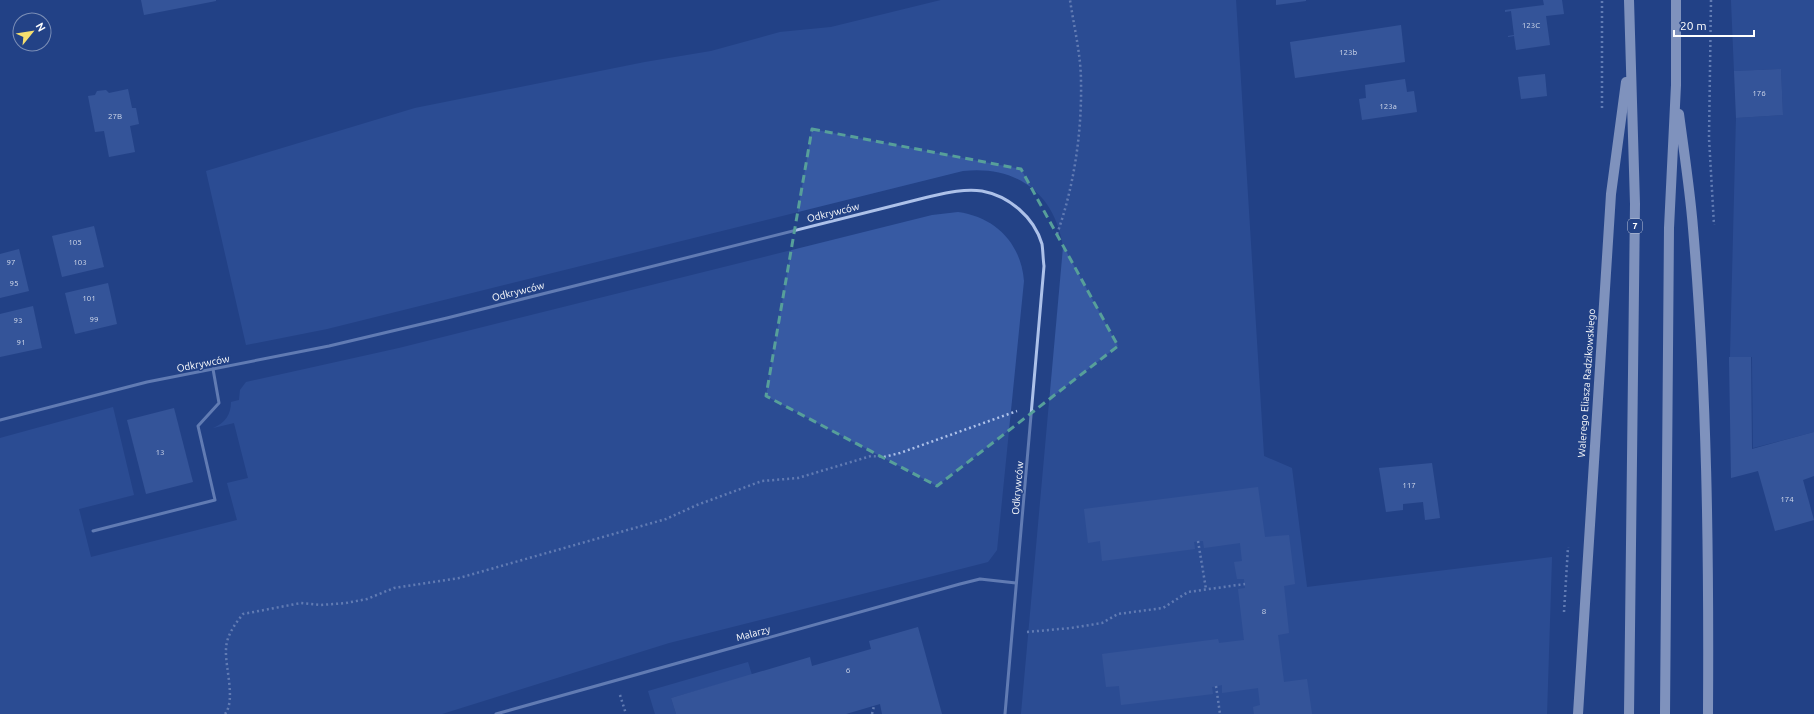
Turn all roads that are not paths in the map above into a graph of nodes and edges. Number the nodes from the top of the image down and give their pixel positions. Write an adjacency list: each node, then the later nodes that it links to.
1 (1629, 0): 3 (main road, Walerego Eliasza Radzikowskiego / 7)
2 (1676, 0): 4 (main road)
3 (1630, 55): 11 (main road, Walerego Eliasza Radzikowskiego); 12 (main road, Walerego Eliasza Radzikowskiego / 7)
4 (1676, 85): 13 (main road); 14 (main road)
5 (213, 369): 6 (lane, Odkrywców); 7 (lane); 8 (lane, Odkrywców)
6 (0, 420)
7 (93, 531)
8 (1016, 583): 9 (lane, Malarzy); 10 (lane, Odkrywców)
9 (496, 714)
10 (1005, 714)
11 (1578, 714)
12 (1629, 714)
13 (1665, 714)
14 (1708, 714)

